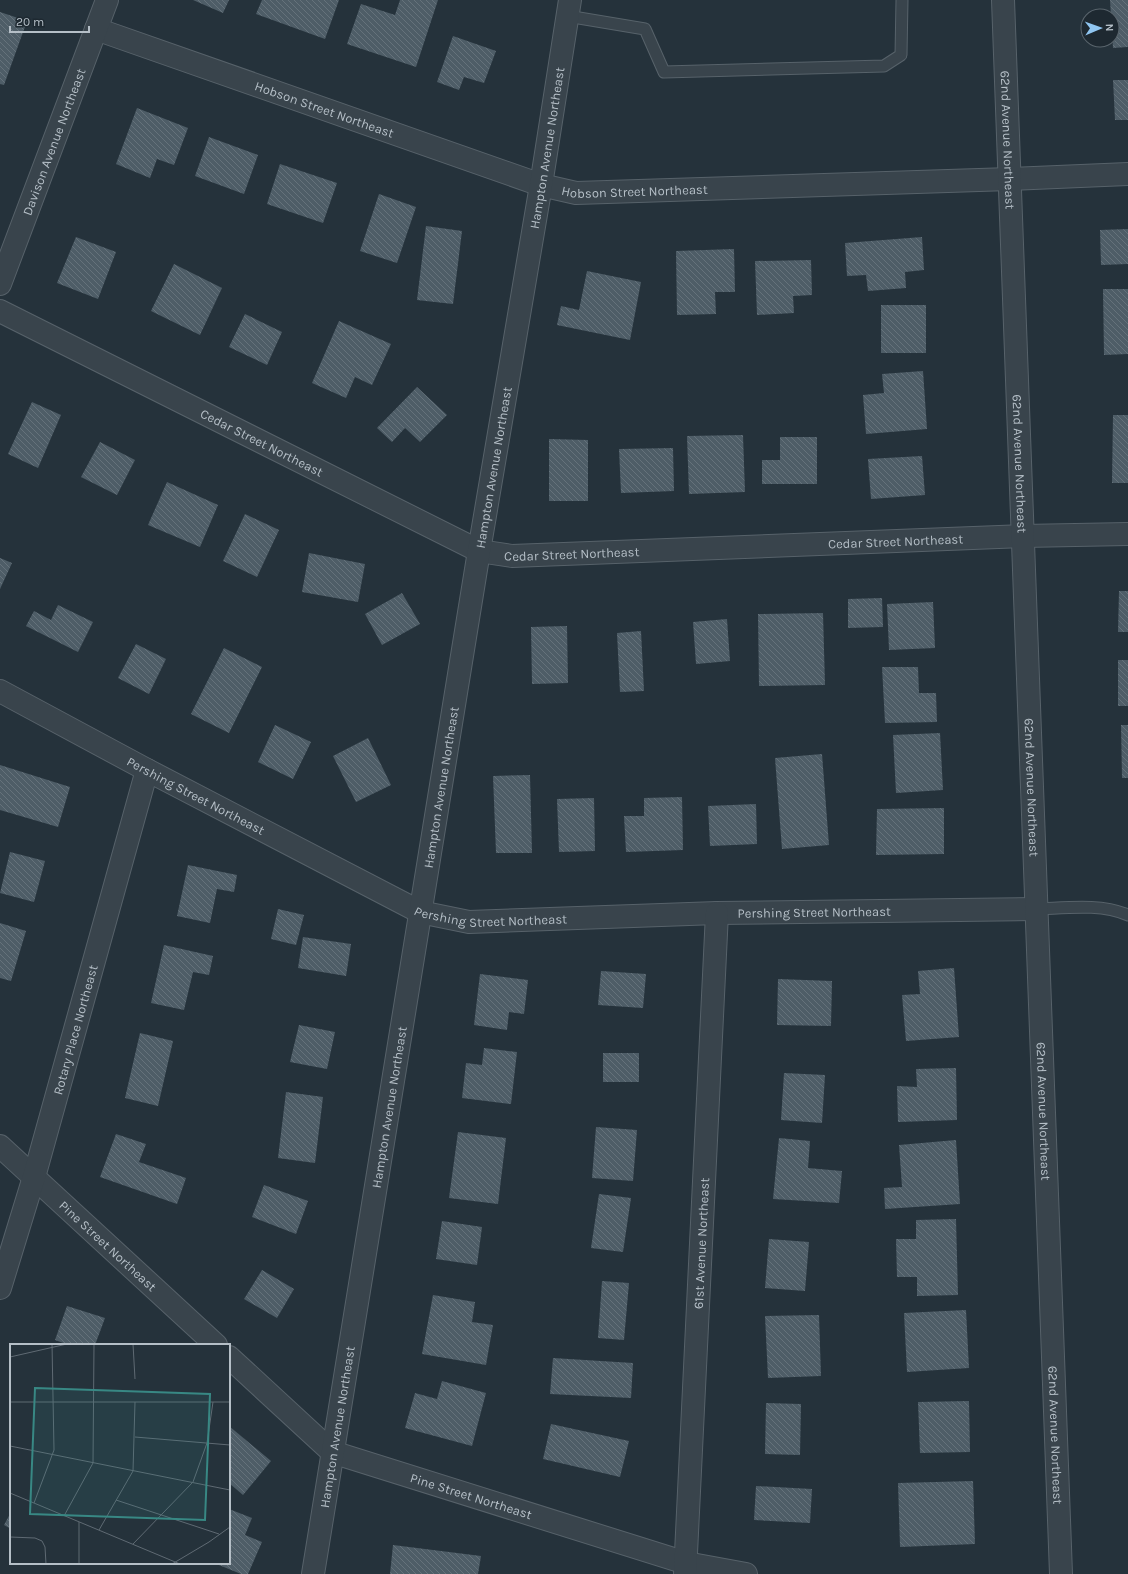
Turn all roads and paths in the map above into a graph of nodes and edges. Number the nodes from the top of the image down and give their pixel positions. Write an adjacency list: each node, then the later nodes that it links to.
1 (107, 0): 5 (street, Davison Avenue Northeast)
2 (902, 0): 4 (lane)
3 (1003, 0): 7 (street, 62nd Avenue Northeast)
4 (568, 8): 8 (street, Hampton Avenue Northeast)
5 (96, 29): 8 (street, Hobson Street Northeast); 9 (street, Davison Avenue Northeast)
6 (1128, 174): 7 (street, Hobson Street Northeast)
7 (1010, 180): 8 (street, Hobson Street Northeast); 12 (street, 62nd Avenue Northeast)
8 (541, 185): 13 (street, Hampton Avenue Northeast)
9 (0, 284)
10 (0, 311): 13 (street, Cedar Street Northeast)
11 (1128, 534): 12 (street, Cedar Street Northeast)
12 (1023, 536): 13 (street, Cedar Street Northeast); 16 (street, 62nd Avenue Northeast)
13 (479, 551): 17 (street, Hampton Avenue Northeast)
14 (0, 691): 15 (street, Pershing Street Northeast)
15 (147, 770): 17 (street, Pershing Street Northeast); 21 (street, Rotary Place Northeast)
16 (1036, 909): 18 (street, Pershing Street Northeast); 19 (lane); 29 (street, 62nd Avenue Northeast)
17 (420, 912): 18 (street, Pershing Street Northeast); 25 (street, Hampton Avenue Northeast)
18 (717, 913): 26 (street, 61st Avenue Northeast)
19 (1128, 915)
20 (0, 1146): 21 (street, Pine Street Northeast)
21 (34, 1177): 22 (street, Rotary Place Northeast); 23 (street, Pine Street Northeast)
22 (0, 1288)
23 (215, 1344)
24 (230, 1358): 25 (street, Pine Street Northeast)
25 (332, 1452): 26 (street, Pine Street Northeast); 27 (street, Hampton Avenue Northeast)
26 (686, 1568): 28 (street, Pine Street Northeast)
27 (312, 1574)
28 (746, 1574)
29 (1061, 1574)

